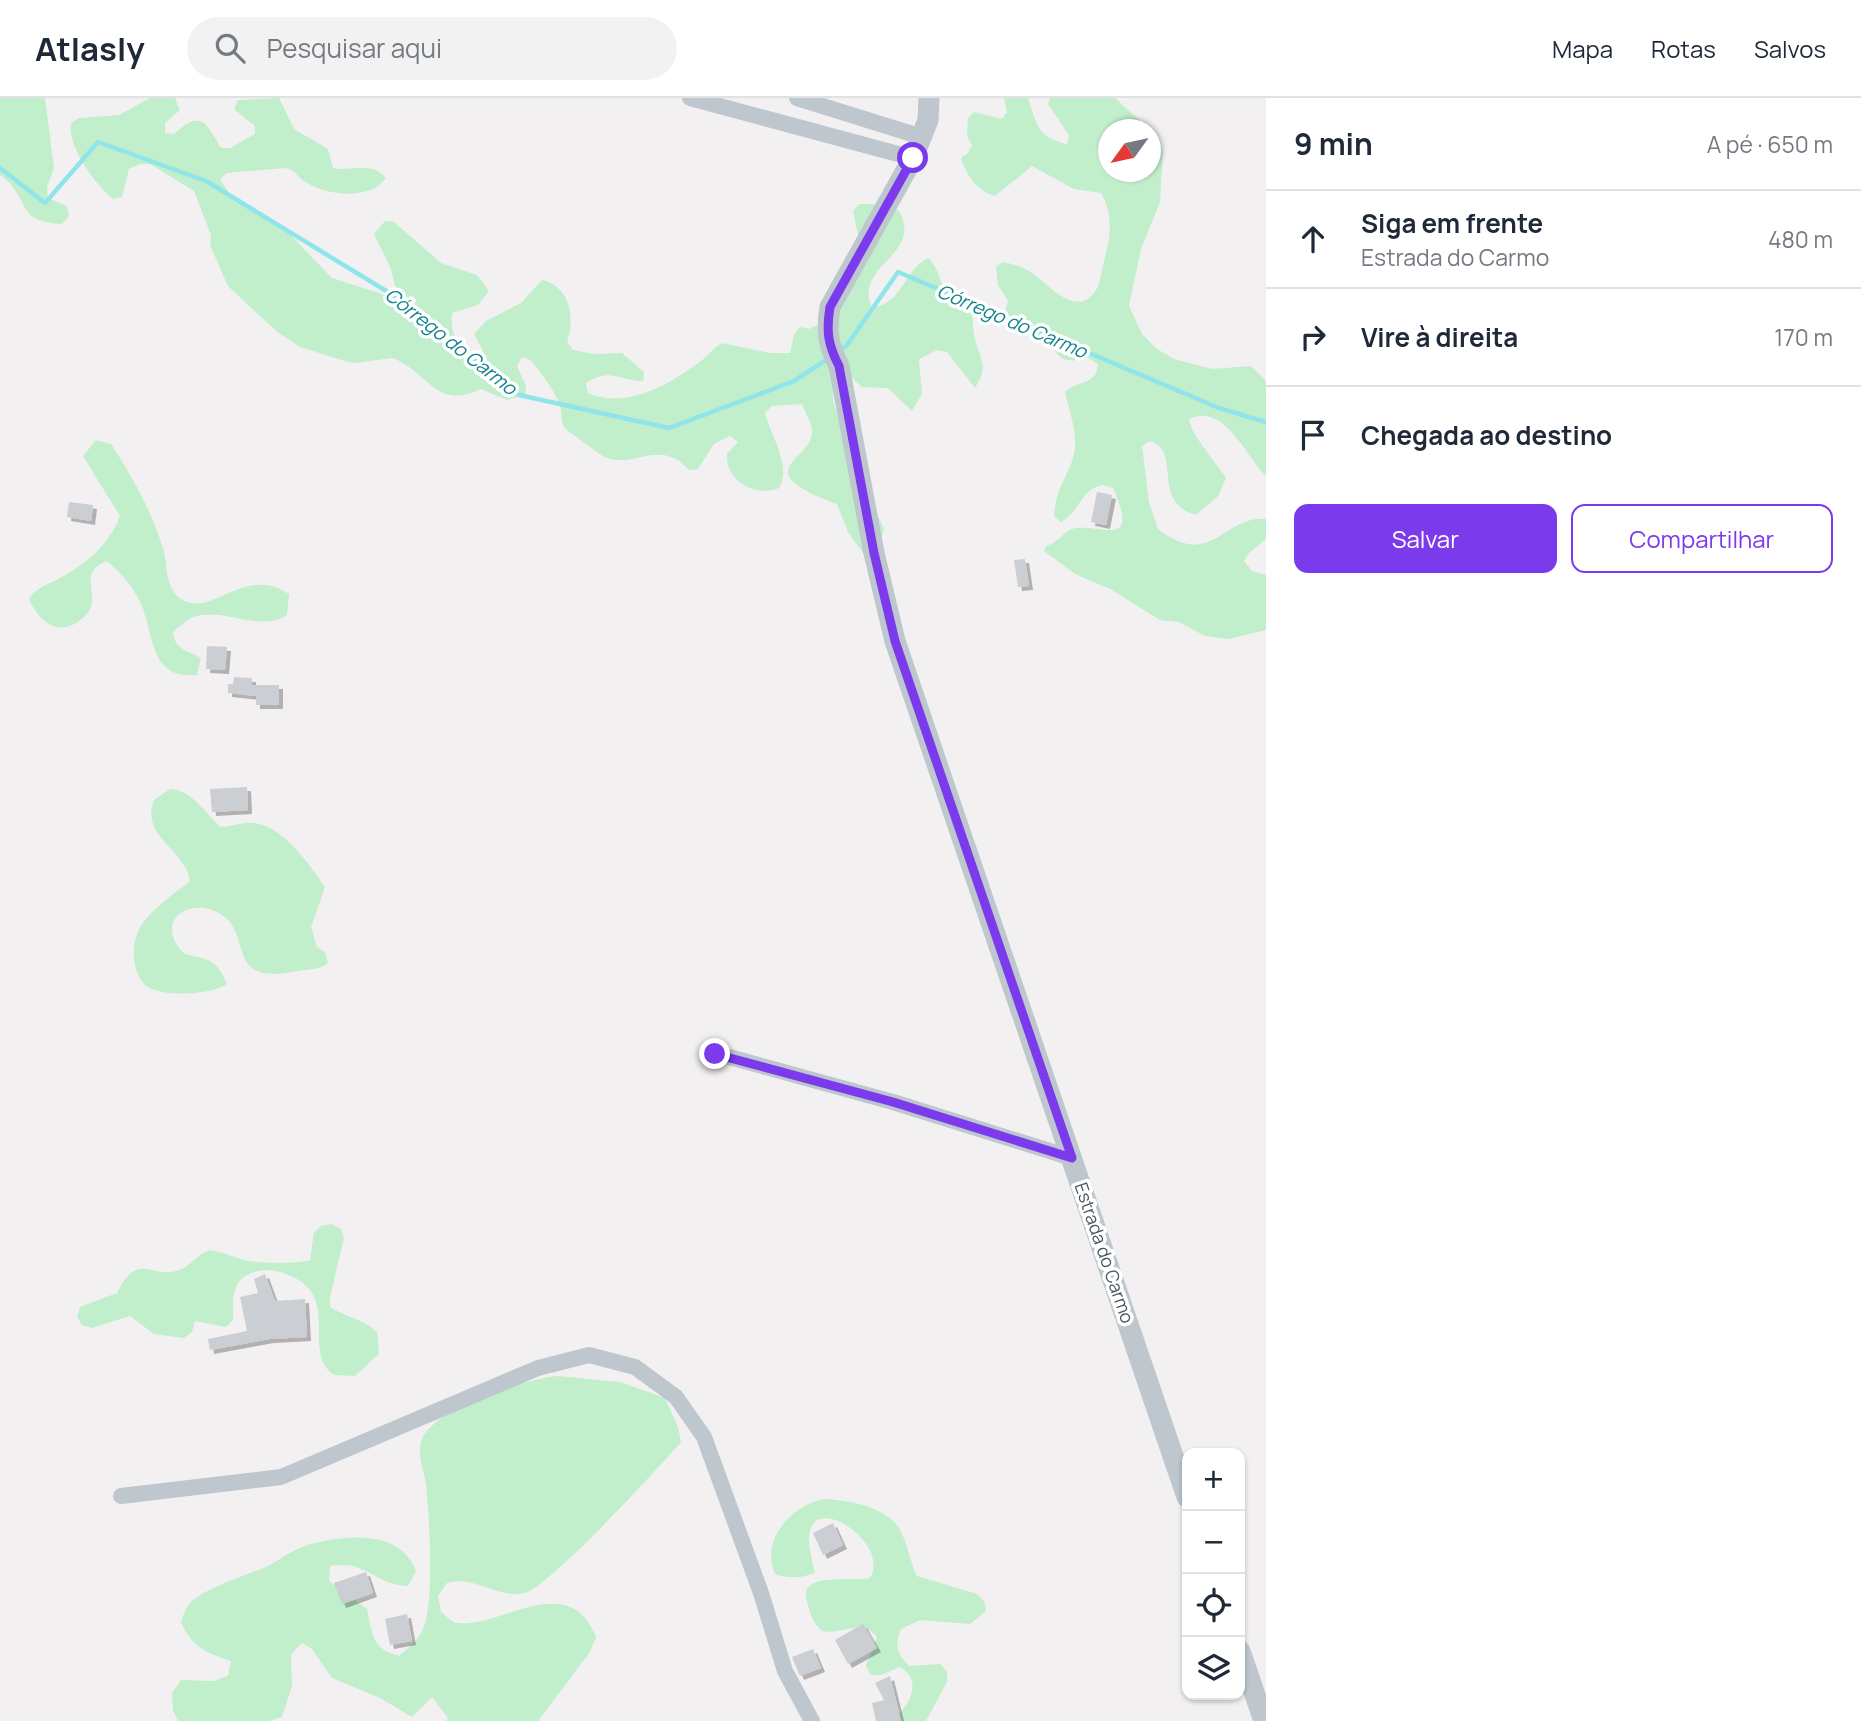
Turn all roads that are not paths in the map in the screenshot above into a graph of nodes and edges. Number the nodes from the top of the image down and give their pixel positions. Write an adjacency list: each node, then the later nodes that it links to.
1 (691, 98): 4 (street)
2 (797, 98): 5 (street)
3 (929, 98): 6 (street, Estrada do Carmo)
4 (725, 102): 7 (street)
5 (843, 105): 6 (street)
6 (922, 137): 7 (street, Estrada do Carmo)
7 (913, 158): 9 (street, Estrada do Carmo)
8 (715, 1054): 9 (street)
9 (1072, 1158): 10 (street, Estrada do Carmo)
10 (1182, 1482)
11 (121, 1496): 13 (street)
12 (1245, 1666): 14 (street)
13 (812, 1721)
14 (1264, 1721)

